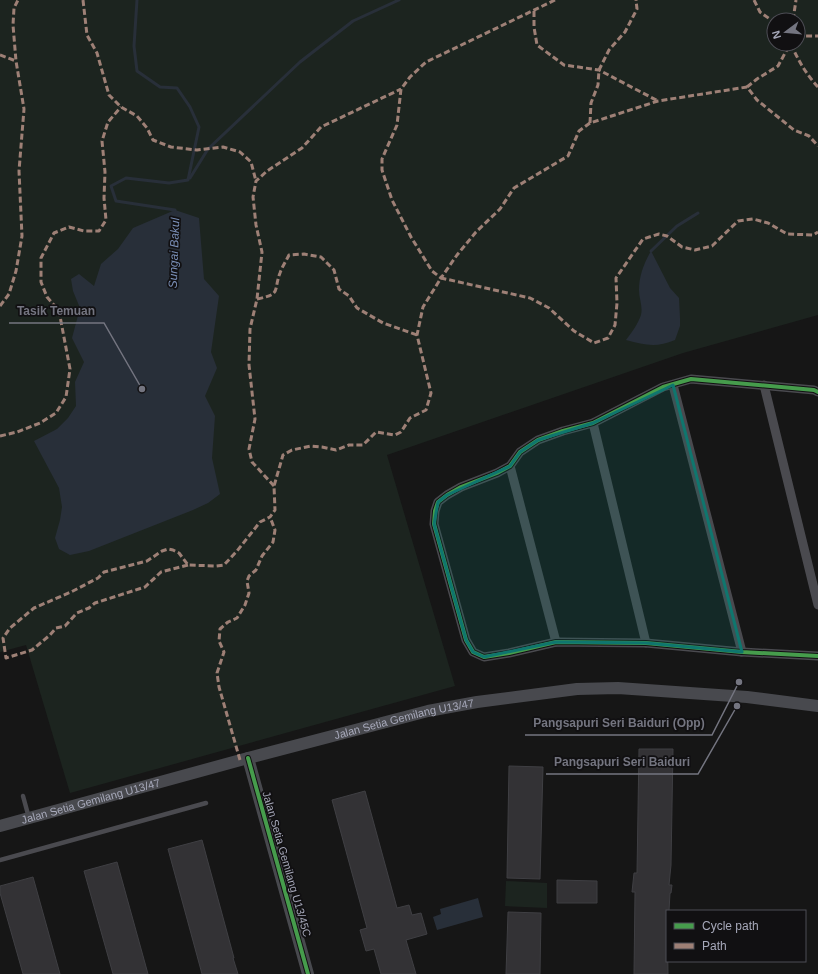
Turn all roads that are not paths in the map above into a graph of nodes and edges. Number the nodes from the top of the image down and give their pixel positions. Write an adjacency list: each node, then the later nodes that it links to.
1 (672, 384): 2 (street); 4 (street); 9 (street)
2 (764, 385): 3 (street); 6 (street)
3 (818, 392)
4 (593, 423): 5 (street); 8 (street)
5 (510, 466): 7 (street); 7 (street)
6 (818, 605)
7 (556, 642): 8 (street)
8 (646, 643): 9 (street)
9 (742, 652): 10 (street)
10 (818, 656)
11 (818, 706): 12 (street, Jalan Setia Gemilang U13/47)
12 (248, 758): 15 (street, Jalan Setia Gemilang U13/47); 18 (street, Jalan Setia Gemilang U13/45C)
13 (23, 796): 15 (lane)
14 (206, 803): 17 (lane)
15 (29, 818): 16 (street, Jalan Setia Gemilang U13/47)
16 (0, 826)
17 (0, 860)
18 (308, 974)

